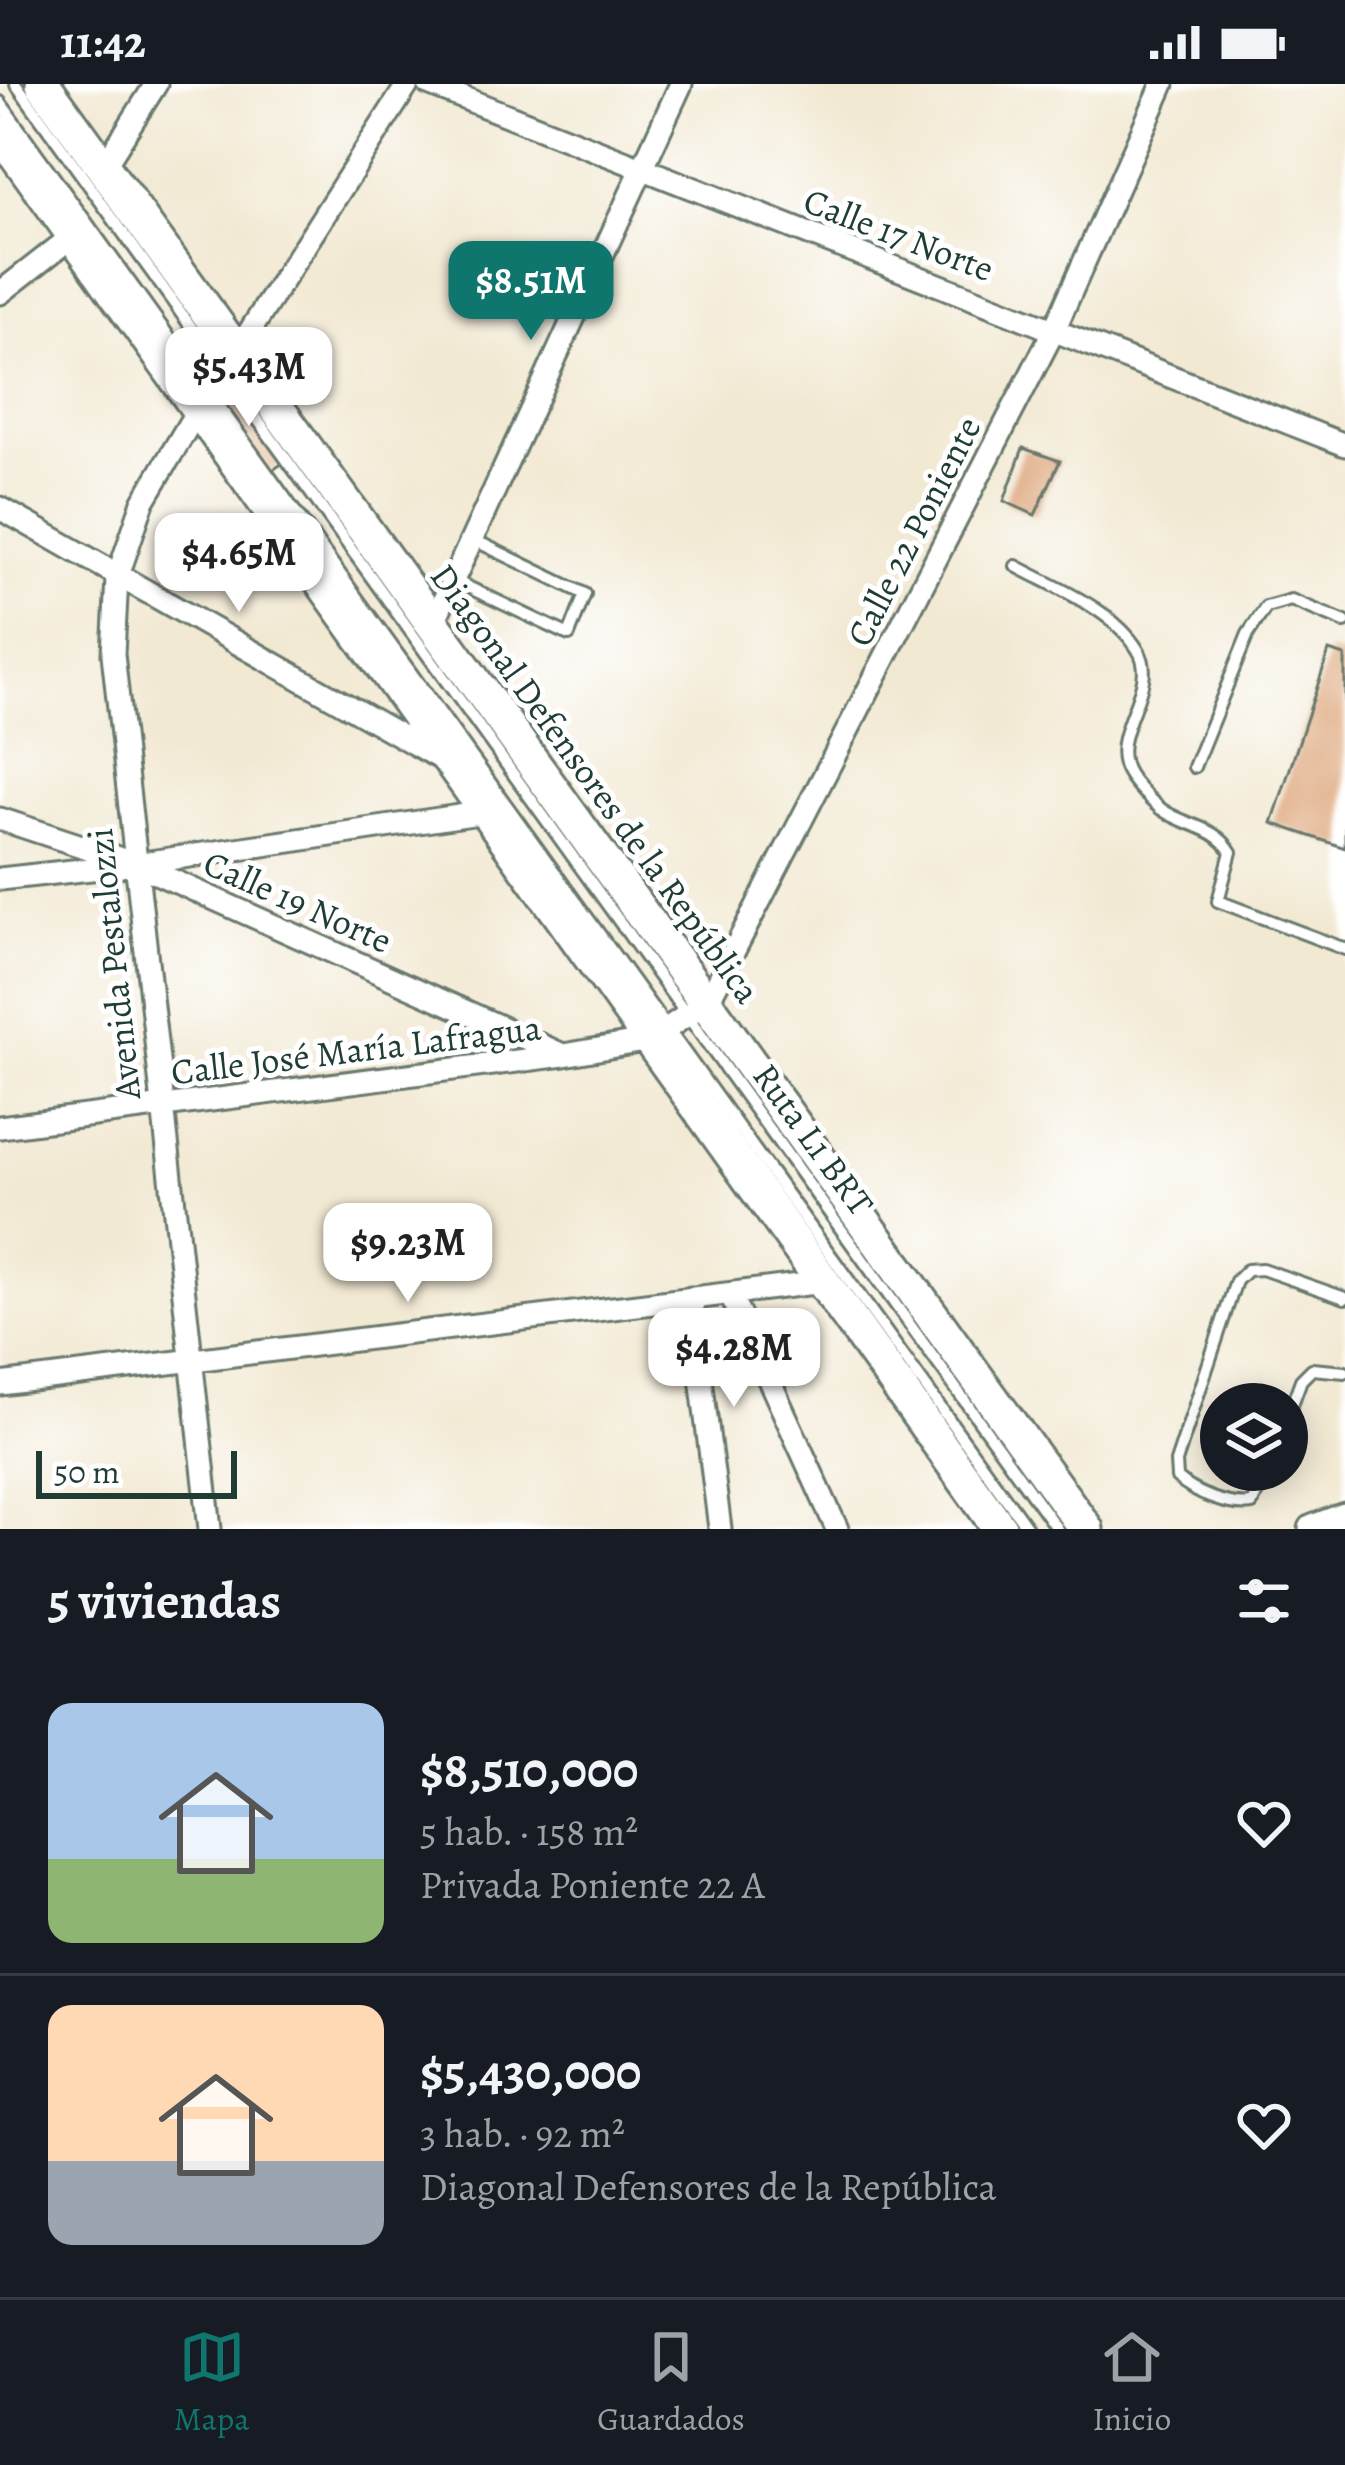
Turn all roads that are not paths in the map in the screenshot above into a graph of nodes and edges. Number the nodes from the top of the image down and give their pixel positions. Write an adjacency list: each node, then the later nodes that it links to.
1 (16, 84): 32 (lane, Ruta L1 BRT)
2 (43, 84): 10 (main road, Diagonal Defensores de la República)
3 (156, 84): 10 (street)
4 (409, 84): 15 (street)
5 (428, 84): 11 (street, Calle 17 Norte)
6 (681, 84): 11 (street)
7 (1162, 84): 14 (street, Calle 22 Poniente)
8 (0, 102): 33 (lane, Ruta L1 BRT)
9 (0, 132): 12 (main road)
10 (103, 168): 15 (main road, Diagonal Defensores de la República)
11 (642, 168): 14 (street, Calle 17 Norte); 19 (street)
12 (74, 235): 13 (street); 16 (main road)
13 (0, 293)
14 (1054, 330): 17 (street, Calle 17 Norte); 32 (street, Calle 22 Poniente)
15 (236, 353): 24 (main road, Diagonal Defensores de la República)
16 (198, 409): 21 (street, Avenida Pestalozzi); 25 (main road)
17 (1345, 445)
18 (0, 508): 21 (street)
19 (472, 539): 22 (street); 22 (lane)
20 (1016, 566): 31 (lane)
21 (117, 578): 25 (street); 29 (street, Avenida Pestalozzi)
22 (454, 580): 24 (street)
23 (1345, 622): 26 (lane)
24 (432, 626): 32 (main road, Diagonal Defensores de la República)
25 (454, 766): 27 (main road)
26 (1193, 767)
27 (486, 812): 29 (street); 33 (main road)
28 (0, 819): 29 (street, Calle 19 Norte)
29 (136, 864): 30 (street); 34 (street, Calle 19 Norte); 35 (street, Avenida Pestalozzi)
30 (0, 879)
31 (1345, 949)
32 (698, 1008): 33 (street, Calle José María Lafragua); 54 (lane, Ruta L1 BRT); 55 (main road, Diagonal Defensores de la República)
33 (659, 1034): 34 (street, Calle José María Lafragua); 37 (main road); 53 (lane, Ruta L1 BRT)
34 (564, 1055): 35 (street, Calle José María Lafragua)
35 (161, 1108): 36 (street, Calle José María Lafragua); 41 (street, Avenida Pestalozzi)
36 (0, 1127)
37 (823, 1282): 38 (street); 52 (main road)
38 (730, 1294): 39 (street); 51 (street)
39 (691, 1298): 41 (street); 50 (street)
40 (1345, 1298): 43 (lane)
41 (194, 1360): 45 (street); 49 (street, Avenida Pestalozzi)
42 (1345, 1372): 44 (lane)
43 (1202, 1383)
44 (1300, 1383)
45 (0, 1384)
46 (1200, 1388): 47 (lane)
47 (1258, 1491)
48 (1345, 1517): 56 (street)
49 (210, 1529)
50 (720, 1529)
51 (837, 1529)
52 (1000, 1529)
53 (1028, 1529)
54 (1057, 1529)
55 (1086, 1529)
56 (1313, 1529)

